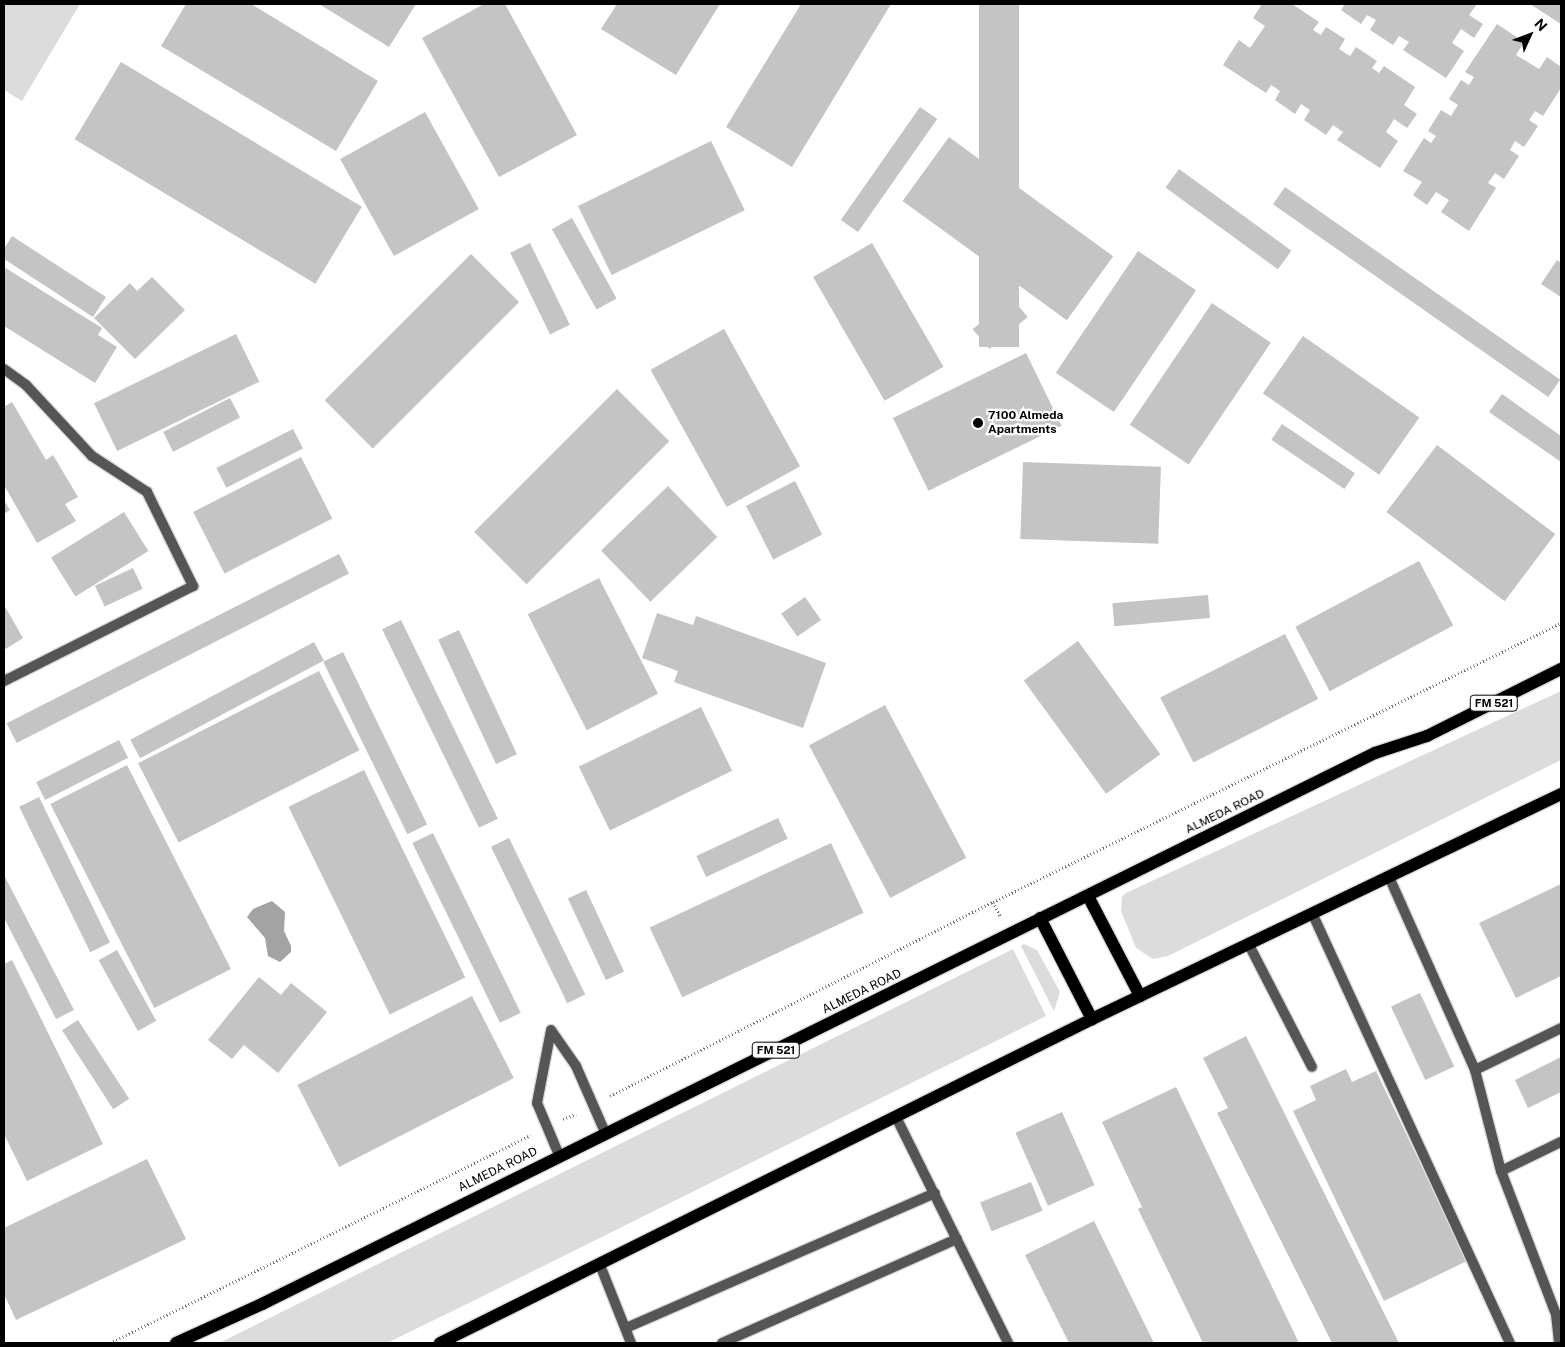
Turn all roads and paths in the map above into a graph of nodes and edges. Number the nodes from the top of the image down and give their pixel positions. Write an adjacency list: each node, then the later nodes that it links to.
1 (4, 369): 4 (lane)
2 (1561, 623): 8 (path, ALMEDA ROAD)
3 (1561, 669): 7 (main road, ALMEDA ROAD / FM 521)
4 (4, 681)
5 (1561, 794): 6 (main road)
6 (1390, 879): 9 (main road); 17 (lane)
7 (1088, 896): 11 (main road, ALMEDA ROAD / FM 521); 13 (main road)
8 (993, 902): 10 (path); 18 (path, ALMEDA ROAD)
9 (1312, 915): 12 (main road); 35 (lane)
10 (1000, 916)
11 (1040, 918): 14 (main road); 21 (main road, ALMEDA ROAD / FM 521)
12 (1249, 945): 13 (main road); 16 (lane)
13 (1140, 996): 14 (main road)
14 (1092, 1019): 19 (main road)
15 (1561, 1028): 17 (lane)
16 (1312, 1067)
17 (1475, 1070): 24 (lane)
18 (593, 1105): 20 (path, ALMEDA ROAD); 20 (lane); 21 (lane)
19 (896, 1117): 25 (lane); 27 (main road)
20 (547, 1127): 23 (lane); 29 (path, ALMEDA ROAD)
21 (605, 1132): 23 (main road, ALMEDA ROAD / FM 521)
22 (1561, 1142): 24 (lane)
23 (559, 1155): 30 (main road, ALMEDA ROAD / FM 521)
24 (1502, 1171): 36 (lane)
25 (935, 1193): 26 (lane); 28 (lane)
26 (956, 1239): 33 (lane); 34 (lane)
27 (600, 1265): 28 (lane); 31 (main road)
28 (626, 1328): 32 (lane)
29 (110, 1343)
30 (176, 1343)
31 (440, 1343)
32 (631, 1343)
33 (722, 1343)
34 (1008, 1343)
35 (1510, 1343)
36 (1559, 1343)

